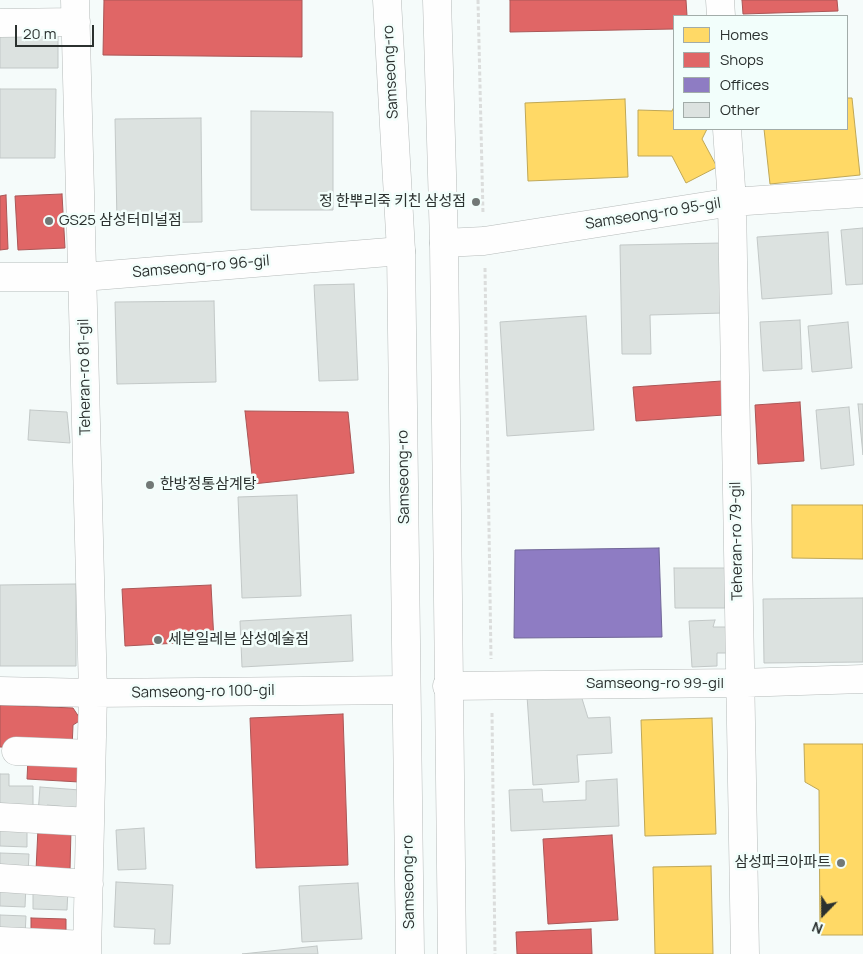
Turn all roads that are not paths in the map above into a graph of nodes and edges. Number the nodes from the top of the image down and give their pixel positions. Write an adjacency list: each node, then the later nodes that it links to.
1 (387, 0): 11 (street, Samseong-ro)
2 (437, 0): 10 (street)
3 (720, 0): 5 (street)
4 (75, 11): 6 (street); 13 (street, Teheran-ro 81-gil)
5 (720, 15)
6 (0, 23)
7 (727, 130): 9 (street, Teheran-ro 79-gil)
8 (863, 193): 9 (street, Samseong-ro 95-gil)
9 (732, 202): 10 (street, Samseong-ro 95-gil); 15 (street, Teheran-ro 79-gil)
10 (444, 243): 16 (street)
11 (402, 251): 13 (street, Samseong-ro 96-gil); 17 (street, Samseong-ro)
12 (0, 277): 13 (street, Samseong-ro 96-gil)
13 (83, 277): 19 (street, Teheran-ro 81-gil)
14 (863, 680): 15 (street, Samseong-ro 99-gil)
15 (739, 683): 16 (street, Samseong-ro 99-gil); 30 (street, Teheran-ro 79-gil)
16 (447, 686): 29 (street)
17 (406, 690): 19 (street, Samseong-ro 100-gil); 28 (street, Samseong-ro)
18 (0, 691): 19 (street, Samseong-ro 100-gil)
19 (93, 693): 21 (street, Teheran-ro 81-gil)
20 (16, 751): 21 (street)
21 (91, 754): 23 (street, Teheran-ro 81-gil)
22 (0, 817): 23 (street)
23 (90, 822): 25 (street, Teheran-ro 81-gil)
24 (0, 878): 25 (street)
25 (89, 884): 27 (street, Teheran-ro 81-gil)
26 (0, 942): 27 (street, Teheran-ro 81-gil)
27 (87, 950)
28 (410, 954)
29 (452, 954)
30 (745, 954)

